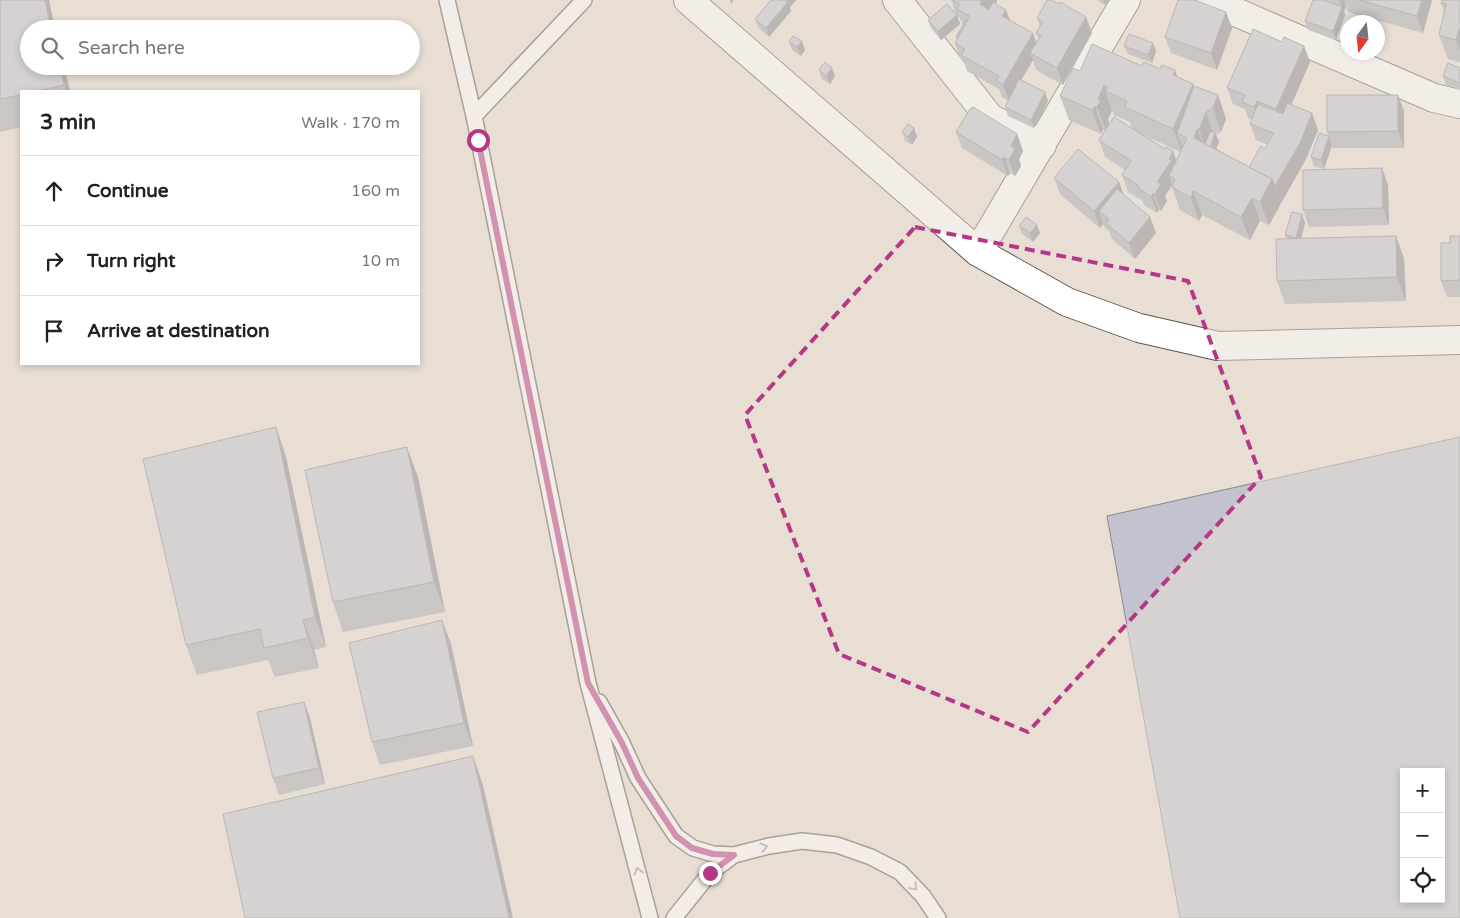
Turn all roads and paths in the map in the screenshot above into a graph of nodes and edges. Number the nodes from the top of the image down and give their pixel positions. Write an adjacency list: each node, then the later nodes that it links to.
1 (447, 0): 8 (lane)
2 (584, 0): 8 (lane)
3 (688, 0): 10 (street)
4 (897, 0): 9 (street)
5 (1126, 0): 9 (street)
6 (1208, 0): 7 (street)
7 (1460, 104)
8 (474, 116): 12 (lane)
9 (1042, 146): 10 (street)
10 (978, 252): 11 (street)
11 (1460, 340)
12 (588, 683): 13 (lane); 14 (lane, one-way to 12)
13 (734, 855): 15 (lane); 16 (lane, one-way to 16)
14 (650, 918)
15 (674, 918)
16 (938, 918)

